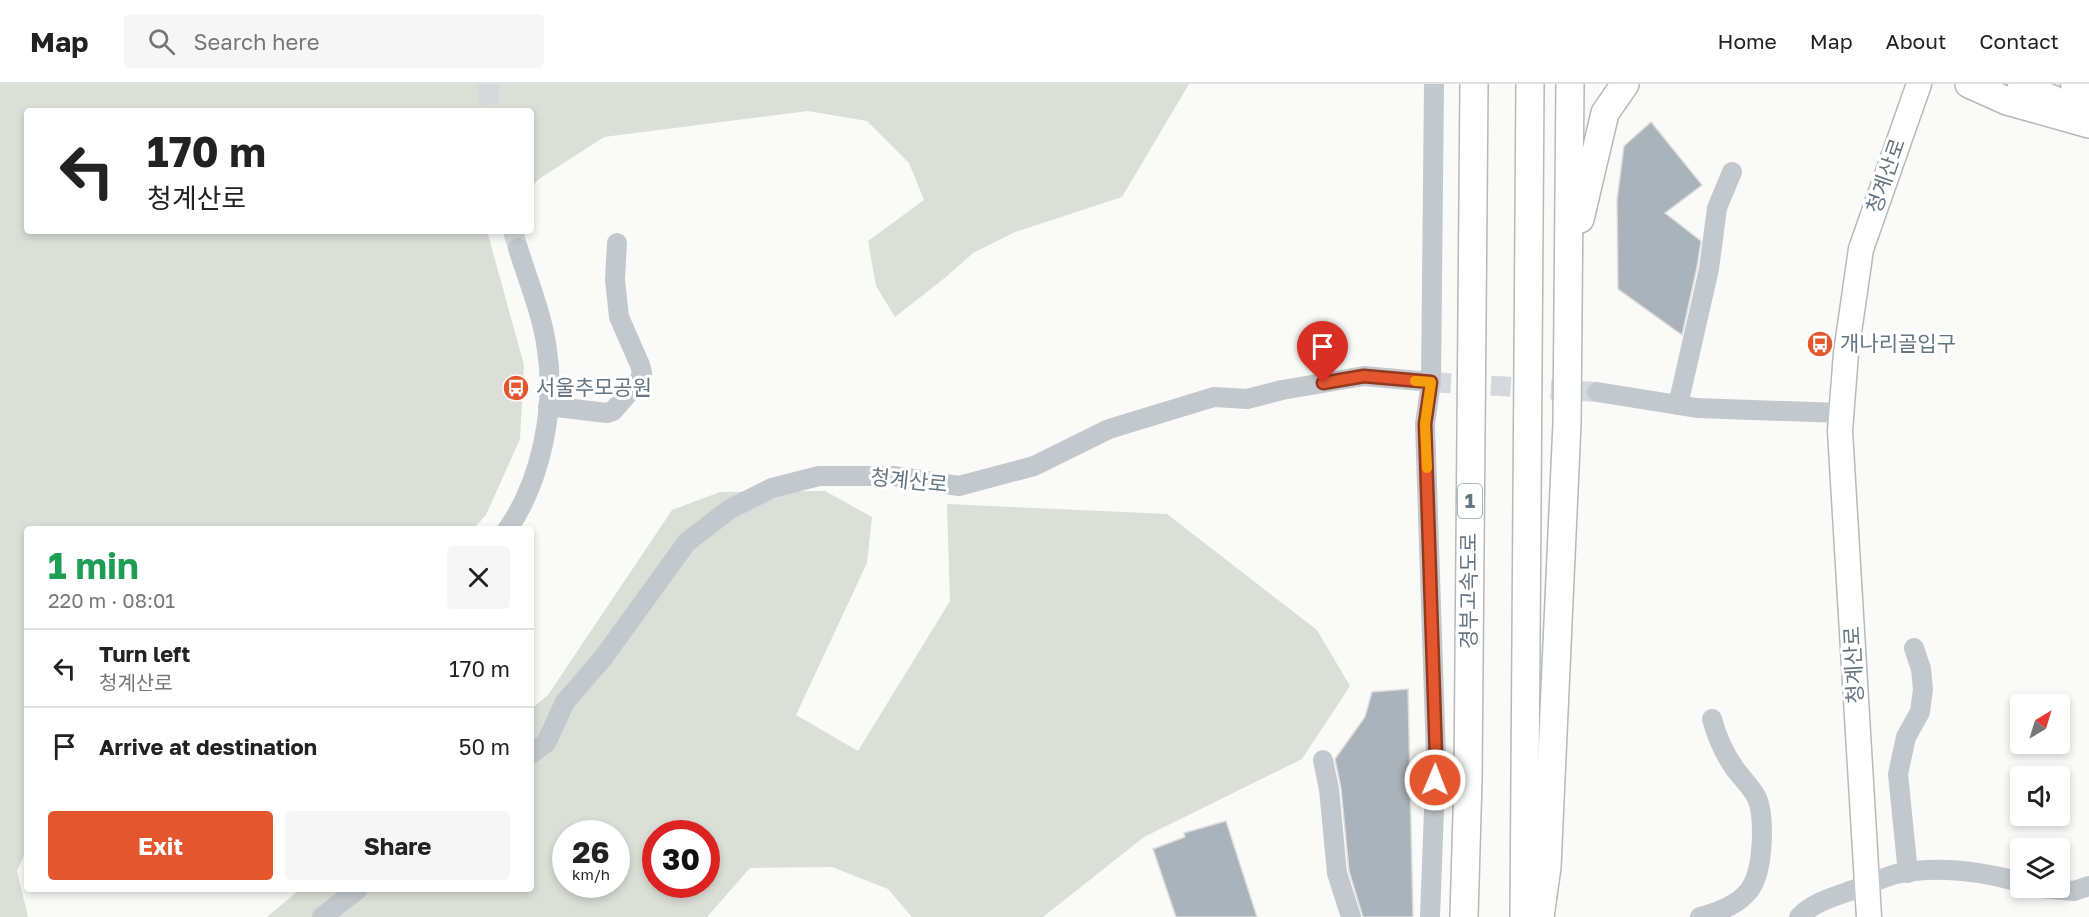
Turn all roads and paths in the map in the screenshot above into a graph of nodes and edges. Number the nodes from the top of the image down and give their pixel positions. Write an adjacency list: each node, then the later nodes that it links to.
1 (1434, 84): 17 (street)
2 (1474, 84): 36 (highway, 경부고속도로 / 1)
3 (1530, 84): 37 (highway)
4 (1625, 84): 16 (highway)
5 (1918, 84): 21 (main road, 청계산로)
6 (1969, 84): 12 (highway)
7 (2020, 84): 11 (main road)
8 (2073, 84): 10 (main road)
9 (1574, 87): 16 (highway)
10 (2089, 90)
11 (2089, 113)
12 (2089, 124)
13 (1732, 172): 19 (street)
14 (617, 243): 20 (street)
15 (518, 248): 20 (street)
16 (1568, 367): 38 (highway)
17 (1431, 382): 25 (street, 청계산로); 35 (street)
18 (1597, 392): 19 (street)
19 (1678, 405): 21 (street)
20 (548, 406): 22 (street)
21 (1841, 413): 29 (main road, 청계산로)
22 (510, 526)
23 (1914, 648): 27 (street)
24 (1712, 719): 39 (street)
25 (534, 752)
26 (1323, 760): 34 (street)
27 (1908, 873): 28 (street); 29 (street)
28 (2010, 880)
29 (1867, 885): 40 (street); 41 (main road, 청계산로)
30 (2089, 886): 31 (street)
31 (2070, 891)
32 (354, 892): 33 (street)
33 (321, 917)
34 (1351, 917)
35 (1430, 917)
36 (1464, 917)
37 (1524, 917)
38 (1540, 917)
39 (1700, 917)
40 (1799, 917)
41 (1869, 917)

